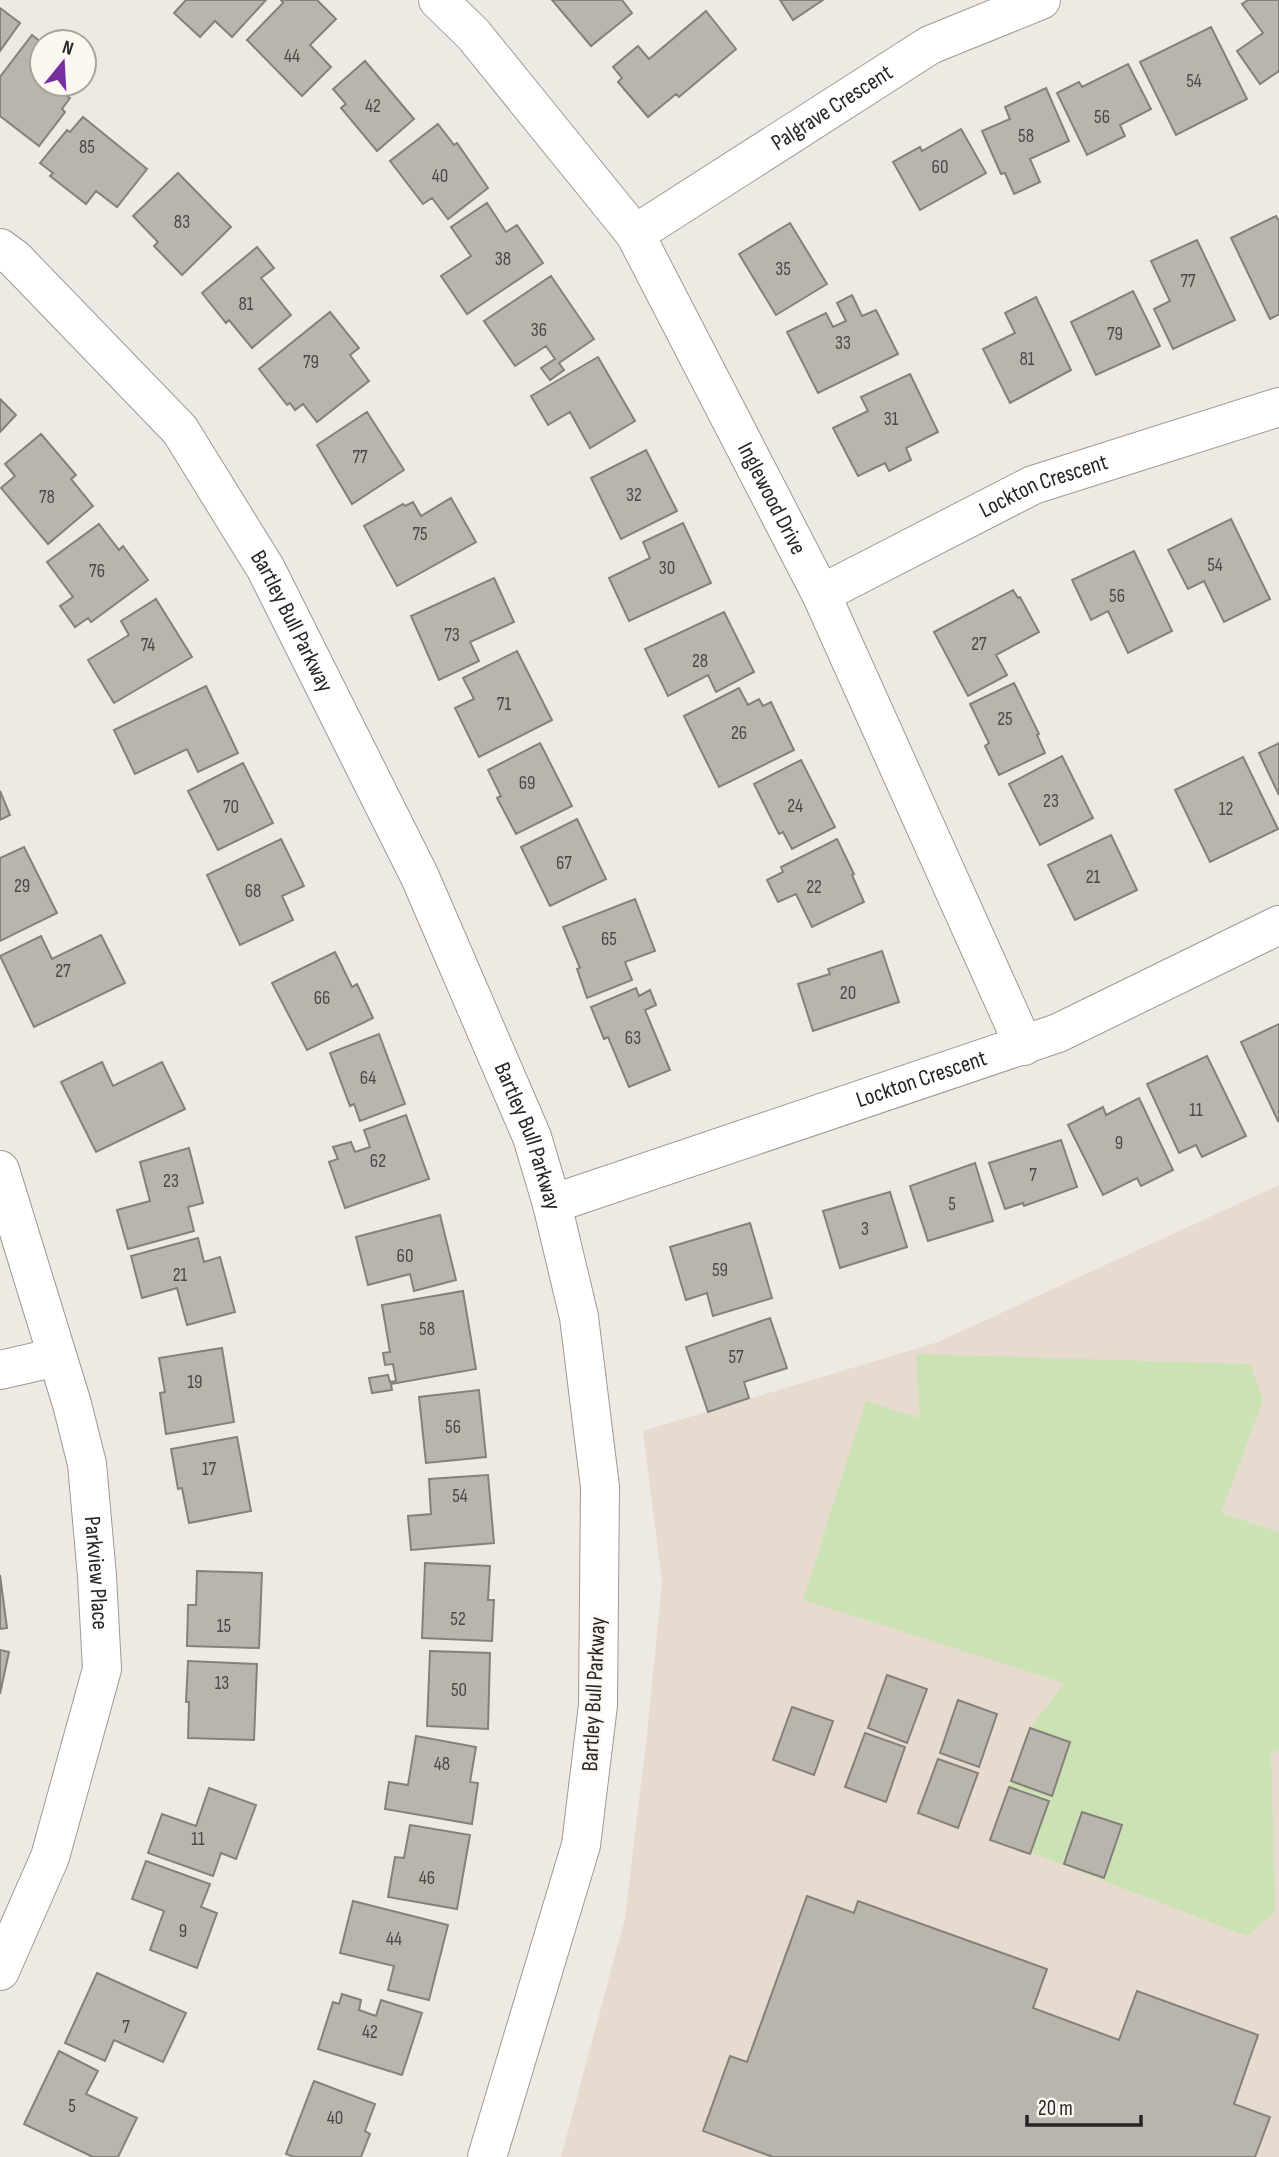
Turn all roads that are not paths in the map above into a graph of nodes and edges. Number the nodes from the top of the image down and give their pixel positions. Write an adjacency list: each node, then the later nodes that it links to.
1 (438, 0): 3 (street, Inglewood Drive)
2 (1041, 0): 3 (street, Palgrave Crescent)
3 (635, 234): 6 (street, Inglewood Drive)
4 (0, 248): 10 (street, Bartley Bull Parkway)
5 (1279, 407): 6 (street, Lockton Crescent)
6 (821, 594): 8 (street, Inglewood Drive)
7 (1279, 925): 8 (street, Lockton Crescent)
8 (1024, 1046): 10 (street, Lockton Crescent)
9 (0, 1170): 11 (street, Parkview Place)
10 (552, 1204): 14 (street, Bartley Bull Parkway)
11 (57, 1357): 12 (street); 13 (street, Parkview Place)
12 (0, 1370)
13 (0, 1971)
14 (487, 2157)

